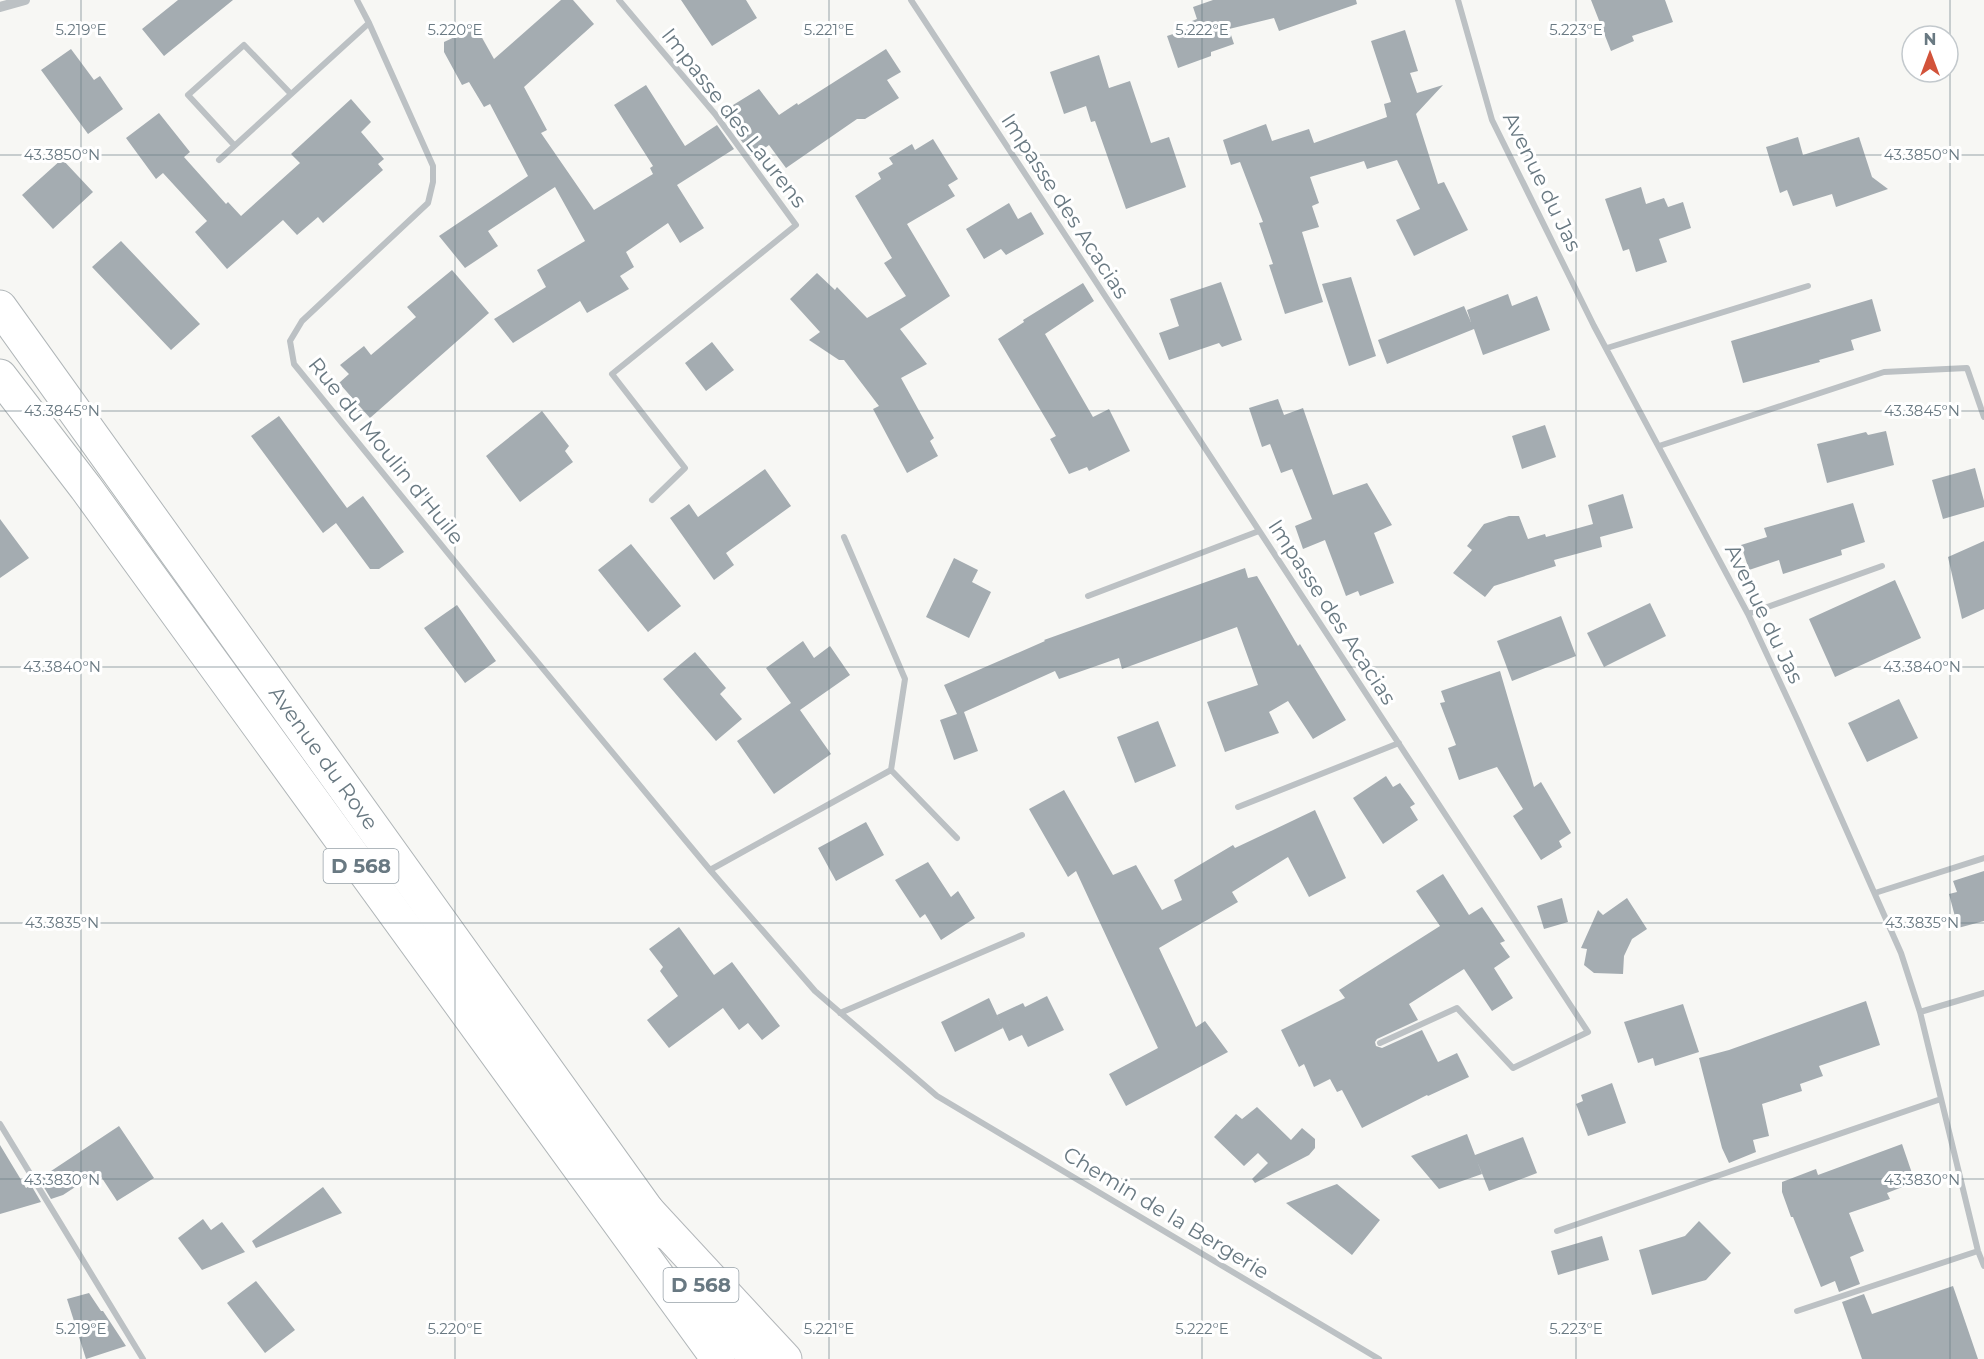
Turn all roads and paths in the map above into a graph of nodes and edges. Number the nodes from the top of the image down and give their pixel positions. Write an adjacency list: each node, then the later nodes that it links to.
1 (357, 0): 8 (street, Rue du Moulin d'Huile)
2 (618, 0): 18 (street, Impasse des Laurens)
3 (911, 0): 19 (street, Impasse des Acacias)
4 (1458, 0): 14 (street, Avenue du Jas)
5 (23, 1): 6 (street); 7 (street)
6 (0, 7)
7 (0, 16)
8 (369, 23): 9 (street); 29 (street, Rue du Moulin d'Huile)
9 (291, 94): 10 (street); 10 (street)
10 (234, 145): 11 (street)
11 (219, 160)
12 (1808, 286): 14 (street)
13 (0, 307): 38 (main road, Avenue du Rove / D 568)
14 (1607, 348): 17 (street, Avenue du Jas)
15 (0, 376): 44 (main road, D 568)
16 (1984, 417): 17 (street)
17 (1659, 446): 23 (street, Avenue du Jas)
18 (652, 500)
19 (1259, 531): 22 (street); 24 (street, Impasse des Acacias)
20 (844, 537): 25 (street)
21 (1882, 566): 23 (street)
22 (1088, 596)
23 (1748, 614): 30 (street, Avenue du Jas)
24 (1399, 743): 26 (street); 35 (street, Impasse des Acacias)
25 (891, 771): 27 (street); 29 (street)
26 (1238, 807)
27 (957, 838)
28 (1984, 858): 30 (street)
29 (710, 870): 34 (street, Rue du Moulin d'Huile)
30 (1875, 893): 33 (street, Avenue du Jas)
31 (1022, 935): 34 (street)
32 (1984, 993): 33 (street)
33 (1920, 1012): 36 (street, Avenue du Jas)
34 (840, 1013): 47 (street, Chemin de la Bergerie)
35 (1380, 1043)
36 (1941, 1099): 39 (street); 40 (street, Avenue du Jas)
37 (1, 1128): 43 (street)
38 (647, 1210): 45 (main road, D 568); 46 (main road)
39 (1557, 1231)
40 (1978, 1251): 41 (street, Avenue du Jas); 42 (street)
41 (1984, 1266)
42 (1797, 1311)
43 (143, 1359)
44 (718, 1359)
45 (755, 1359)
46 (785, 1359)
47 (1379, 1359)

